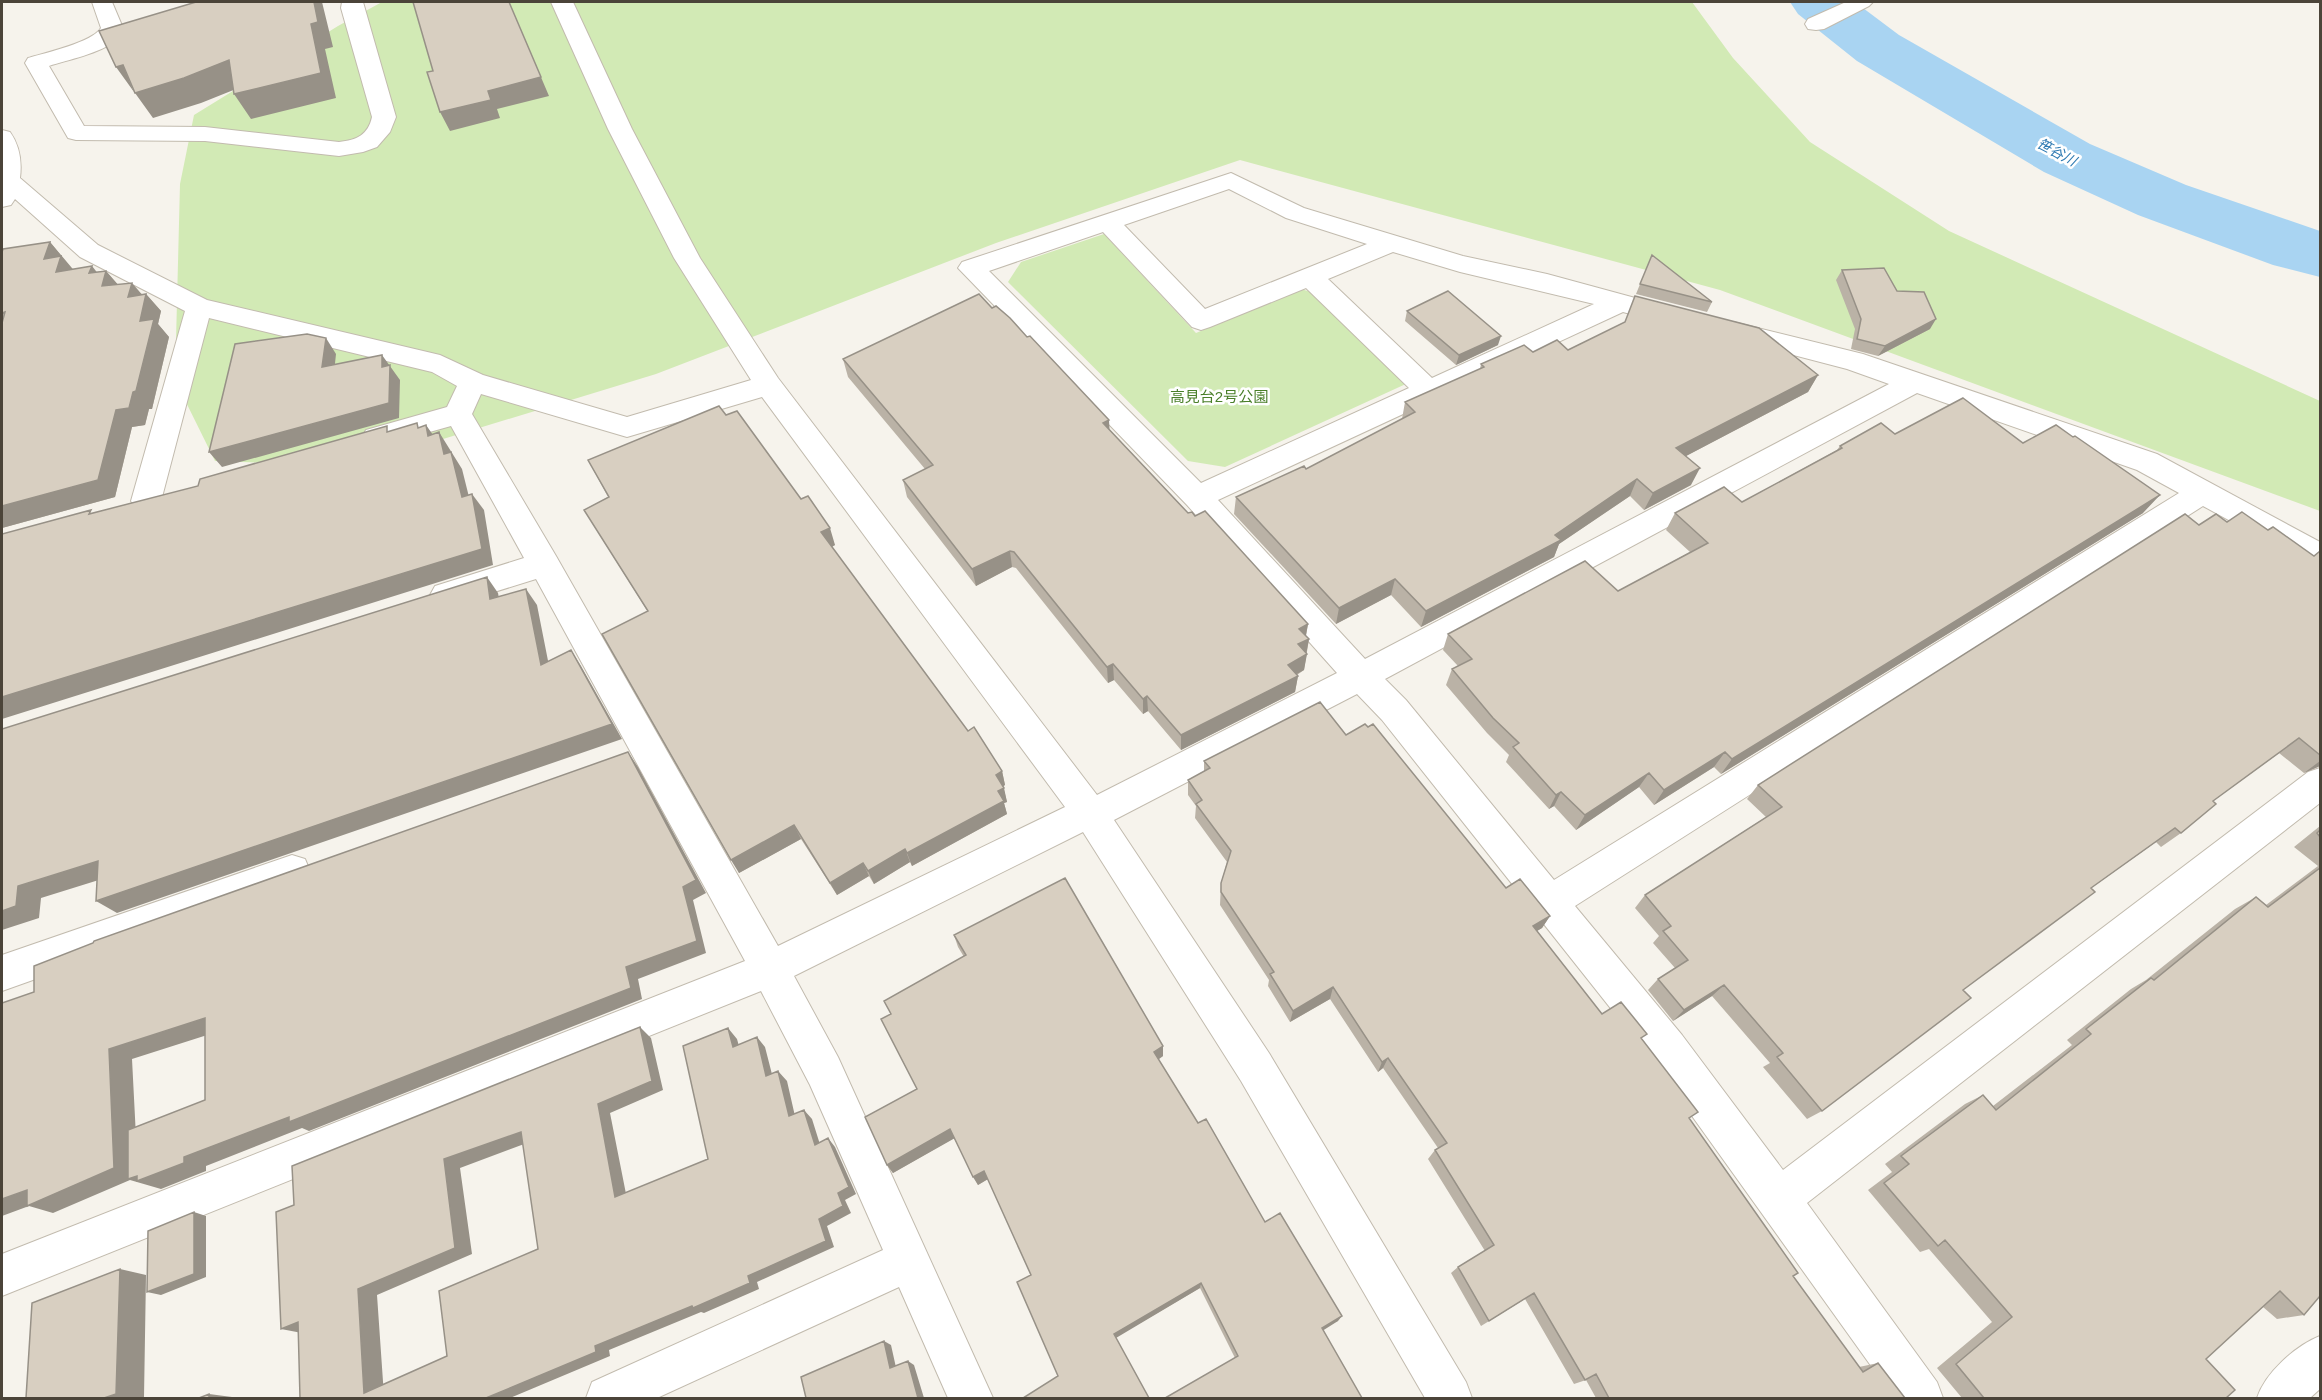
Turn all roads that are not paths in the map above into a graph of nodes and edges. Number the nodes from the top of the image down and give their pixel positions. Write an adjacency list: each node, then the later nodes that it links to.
1 (102, 2): 2 (street)
2 (352, 2)
3 (562, 2): 15 (street)
4 (1856, 5): 5 (street)
5 (1816, 24)
6 (2, 137): 7 (street)
7 (5, 191): 12 (street)
8 (1107, 221): 9 (street); 10 (street); 21 (street)
9 (1393, 243): 10 (street); 11 (street)
10 (1310, 277): 16 (street)
11 (1620, 303): 14 (street); 16 (street)
12 (199, 307): 13 (street); 19 (street)
13 (473, 382): 15 (street); 17 (street)
14 (1913, 383): 20 (street); 25 (street)
15 (768, 386): 29 (street)
16 (1428, 390): 21 (street)
17 (458, 414): 18 (street); 23 (street)
18 (354, 443)
19 (181, 491)
20 (2203, 492): 22 (street); 31 (street)
21 (1197, 497): 25 (street)
22 (2320, 556)
23 (545, 564): 24 (street); 26 (street)
24 (420, 603)
25 (1362, 676): 29 (street); 31 (street)
26 (647, 747): 27 (street); 32 (street)
27 (613, 759)
28 (2320, 783): 34 (street)
29 (1091, 814): 32 (street); 40 (street)
30 (319, 862): 33 (street)
31 (1550, 902): 34 (street)
32 (770, 969): 35 (street); 36 (street)
33 (2, 973)
34 (1779, 1198): 41 (street)
35 (909, 1260): 38 (street); 39 (street)
36 (2, 1275)
37 (2320, 1358): 42 (street)
38 (608, 1398)
39 (970, 1398)
40 (1450, 1398)
41 (1921, 1398)
42 (2280, 1398)

